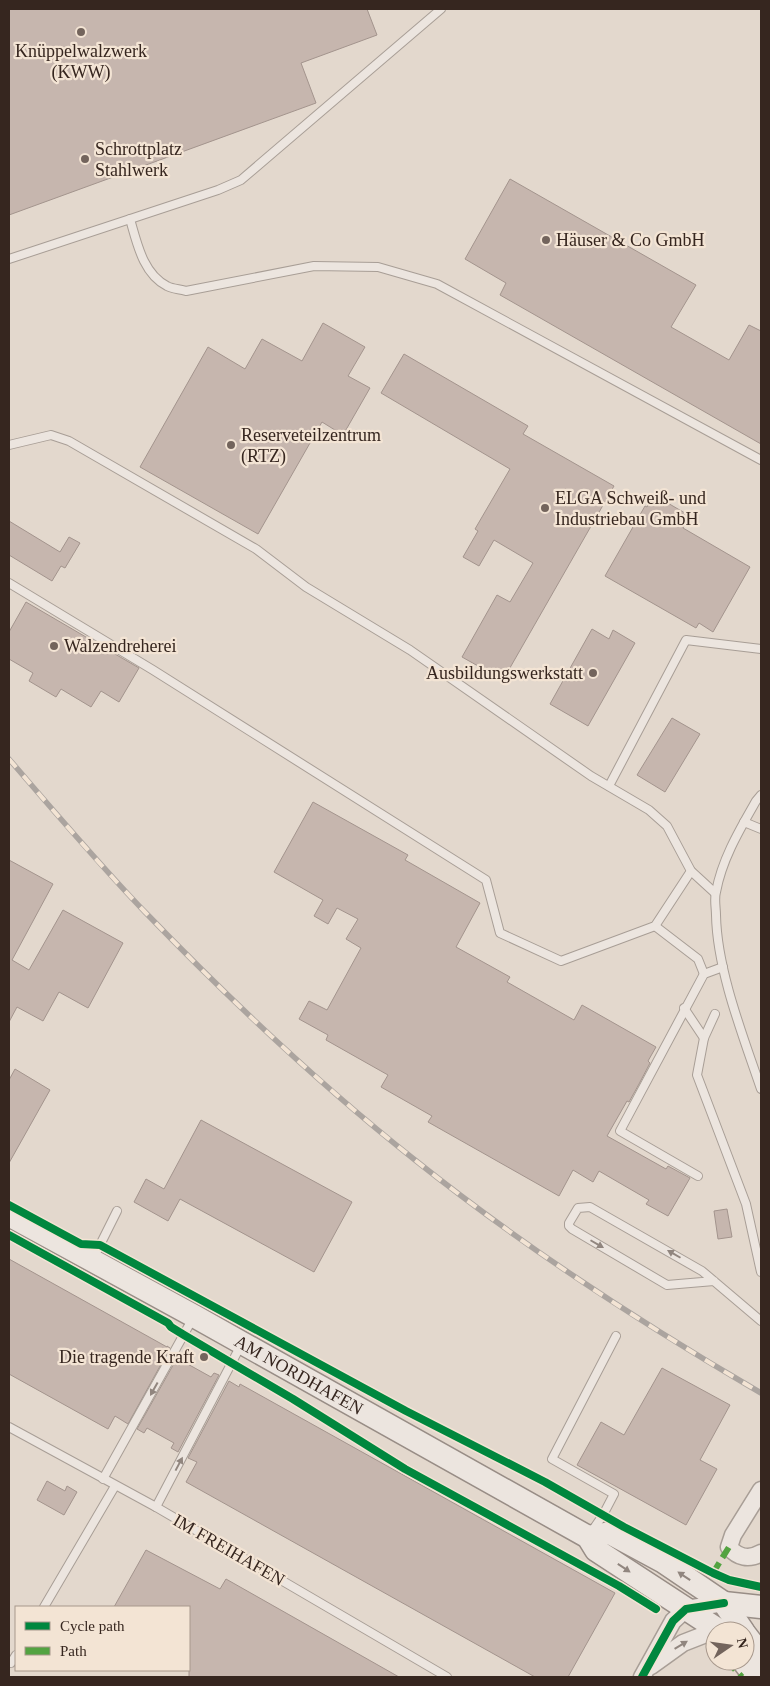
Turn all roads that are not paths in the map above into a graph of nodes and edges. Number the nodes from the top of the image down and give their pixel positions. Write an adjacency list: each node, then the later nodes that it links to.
1 (441, 9): 2 (lane)
2 (130, 219): 3 (lane); 5 (lane)
3 (9, 258)
4 (9, 444): 8 (lane)
5 (761, 460)
6 (9, 583): 14 (lane)
7 (761, 649): 8 (lane)
8 (609, 786): 12 (lane)
9 (761, 795): 10 (lane)
10 (744, 822): 11 (lane); 13 (lane)
11 (761, 829)
12 (690, 870): 13 (lane); 14 (lane)
13 (715, 893): 15 (lane)
14 (655, 926): 16 (lane)
15 (724, 967): 16 (lane); 20 (lane)
16 (704, 974): 17 (lane)
17 (684, 1008): 19 (lane); 21 (lane)
18 (715, 1014): 19 (lane)
19 (704, 1038): 25 (lane)
20 (761, 1089)
21 (698, 1176)
22 (117, 1211): 24 (lane)
23 (9, 1215): 24 (main road, AM NORDHAFEN)
24 (92, 1261): 27 (main road, AM NORDHAFEN)
25 (761, 1272)
26 (714, 1281): 26 (lane, one-way to 26); 28 (lane)
27 (194, 1316): 30 (main road, AM NORDHAFEN); 32 (lane, one-way to 32)
28 (761, 1321)
29 (616, 1336): 36 (lane)
30 (242, 1343): 35 (lane, one-way to 30); 36 (main road, AM NORDHAFEN)
31 (9, 1426): 32 (lane, IM FREIHAFEN)
32 (103, 1479): 33 (lane, IM FREIHAFEN)
33 (116, 1486): 35 (lane, IM FREIHAFEN); 39 (lane)
34 (761, 1490): 37 (street)
35 (156, 1507): 48 (lane, IM FREIHAFEN)
36 (588, 1537): 38 (main road, one-way to 36); 41 (main road, AM NORDHAFEN, one-way to 41)
37 (761, 1552)
38 (724, 1603): 40 (main road); 41 (street); 43 (main road)
39 (45, 1606)
40 (761, 1607)
41 (686, 1609): 42 (main road, AM NORDHAFEN); 47 (street)
42 (708, 1621)
43 (736, 1621)
44 (705, 1637): 47 (street, one-way to 44)
45 (15, 1656): 46 (lane)
46 (11, 1663)
47 (644, 1673)
48 (447, 1677)

